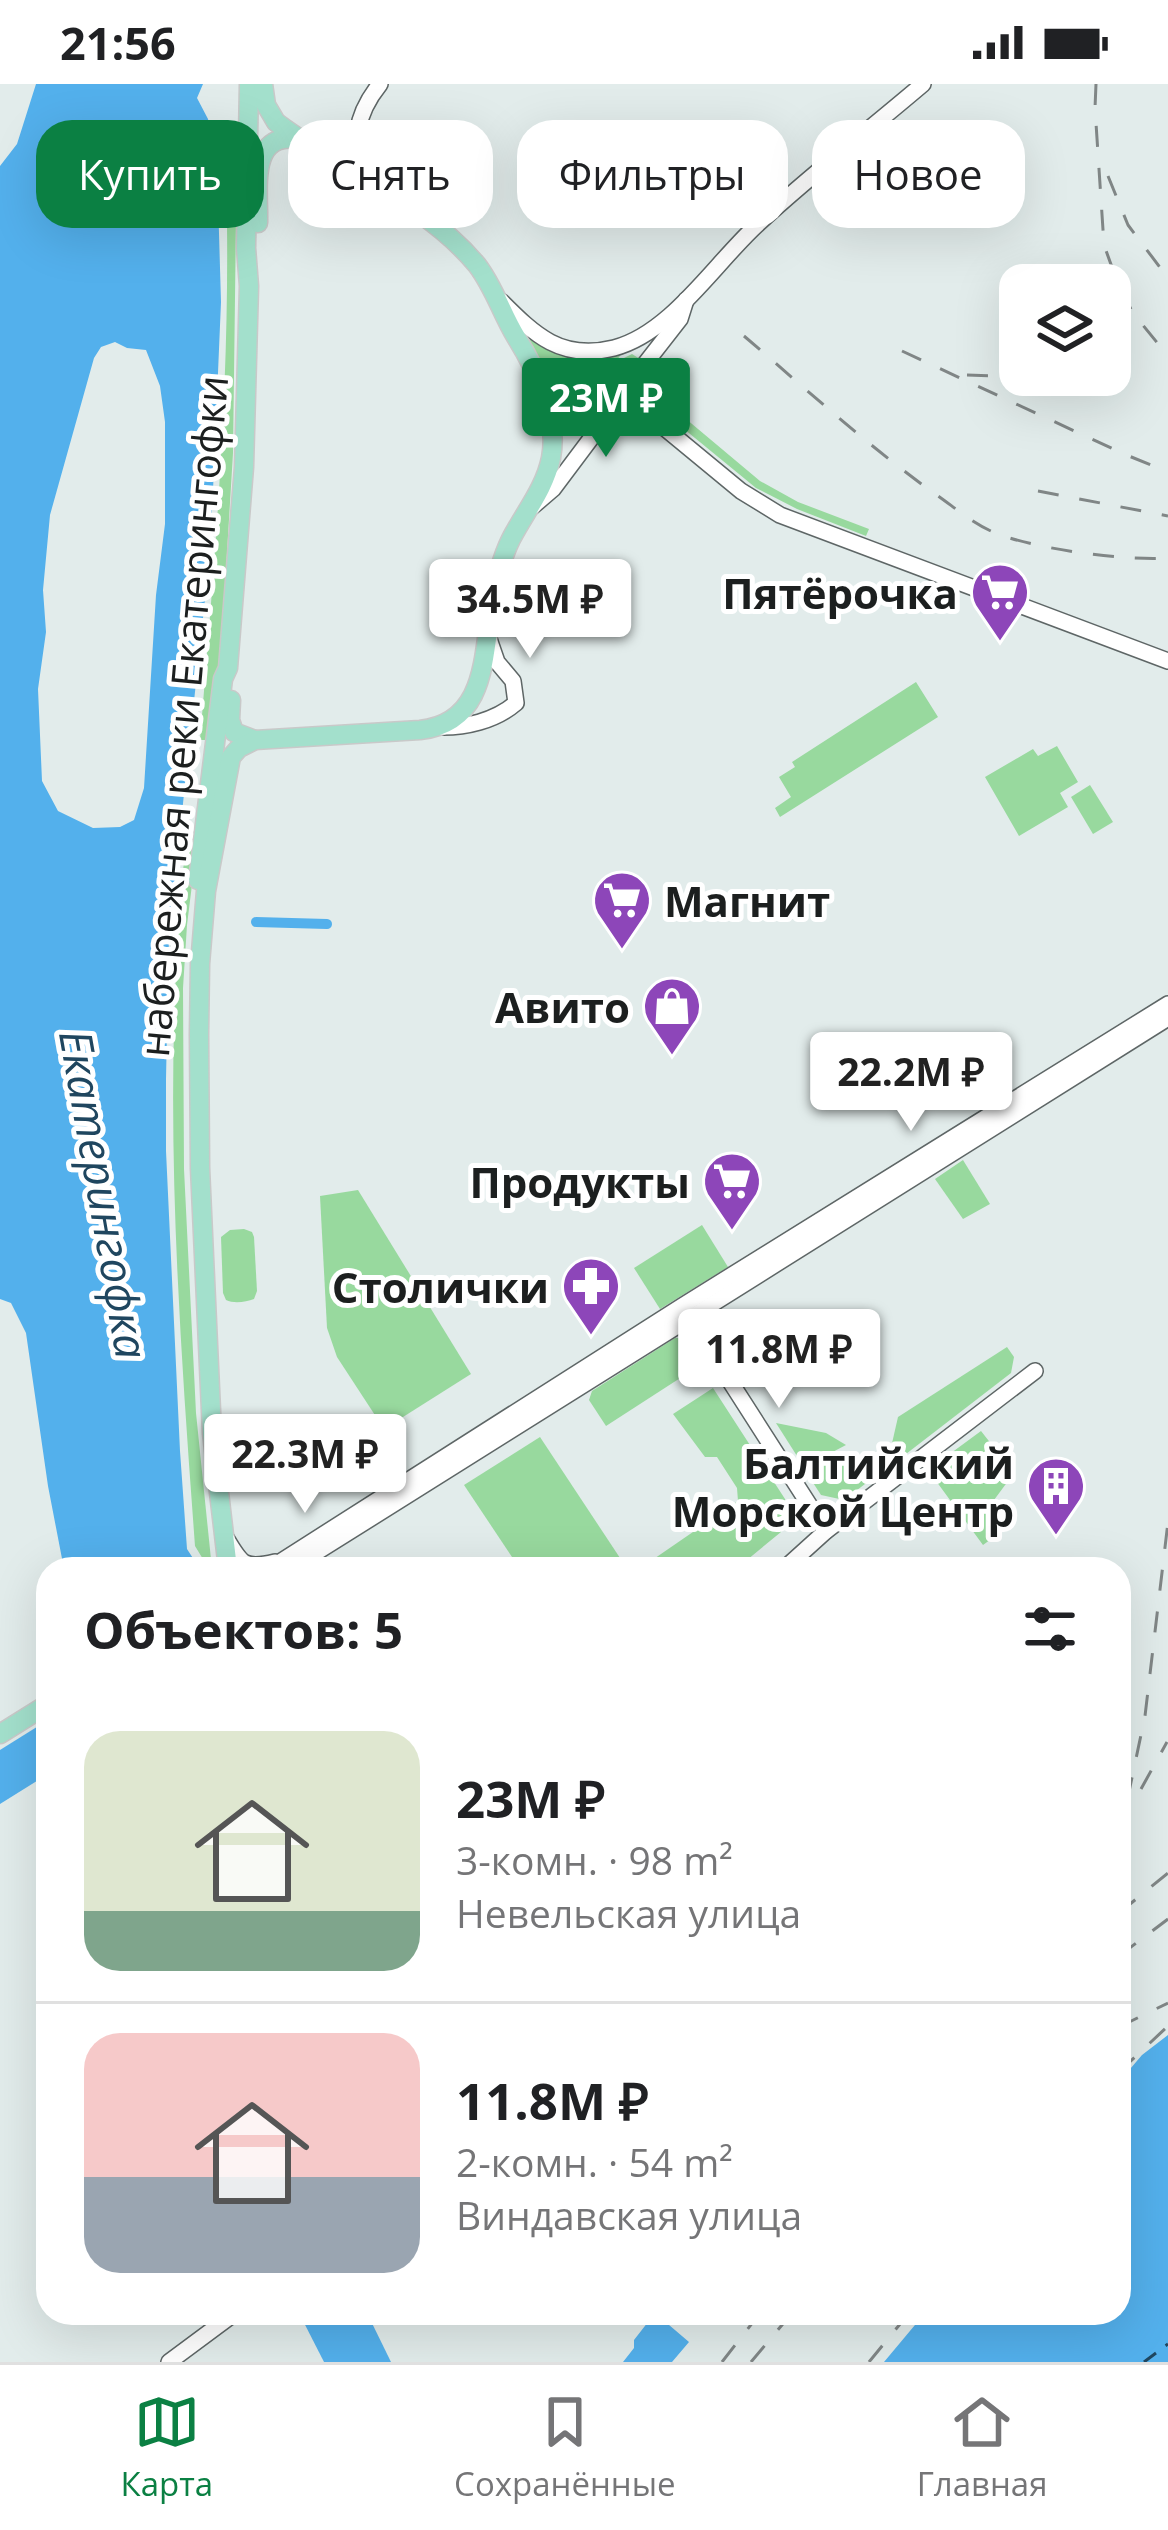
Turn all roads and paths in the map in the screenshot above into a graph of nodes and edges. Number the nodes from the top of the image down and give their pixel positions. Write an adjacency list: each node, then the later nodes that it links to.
1 (249, 84): 9 (main road, набережная реки Екатерингофки)
2 (263, 84): 6 (main road)
3 (380, 84): 5 (street)
4 (923, 84): 11 (street)
5 (361, 120)
6 (288, 129)
7 (288, 139): 9 (main road)
8 (439, 228): 10 (main road)
9 (249, 286): 16 (main road, набережная реки Екатерингофки)
10 (495, 295): 11 (street); 13 (main road)
11 (686, 300): 12 (street)
12 (661, 425): 13 (street); 15 (street)
13 (530, 509): 14 (main road)
14 (488, 634): 17 (main road); 17 (street)
15 (1168, 661)
16 (228, 668): 18 (main road); 25 (main road, набережная реки Екатерингофки)
17 (439, 727): 18 (main road)
18 (255, 740): 24 (main road, набережная реки Екатерингофки)
19 (1168, 1004): 21 (street)
20 (1168, 1018): 21 (street)
21 (685, 1312): 23 (street); 28 (street)
22 (1035, 1371): 23 (street)
23 (826, 1531): 29 (street)
24 (224, 1535): 26 (main road, набережная реки Екатерингофки); 27 (street)
25 (217, 1557)
26 (227, 1557)
27 (237, 1557)
28 (295, 1557)
29 (797, 1557)
30 (36, 1700): 32 (main road)
31 (36, 1712): 33 (main road)
32 (0, 1722)
33 (0, 1734)
34 (219, 2325): 35 (street)
35 (169, 2362)

